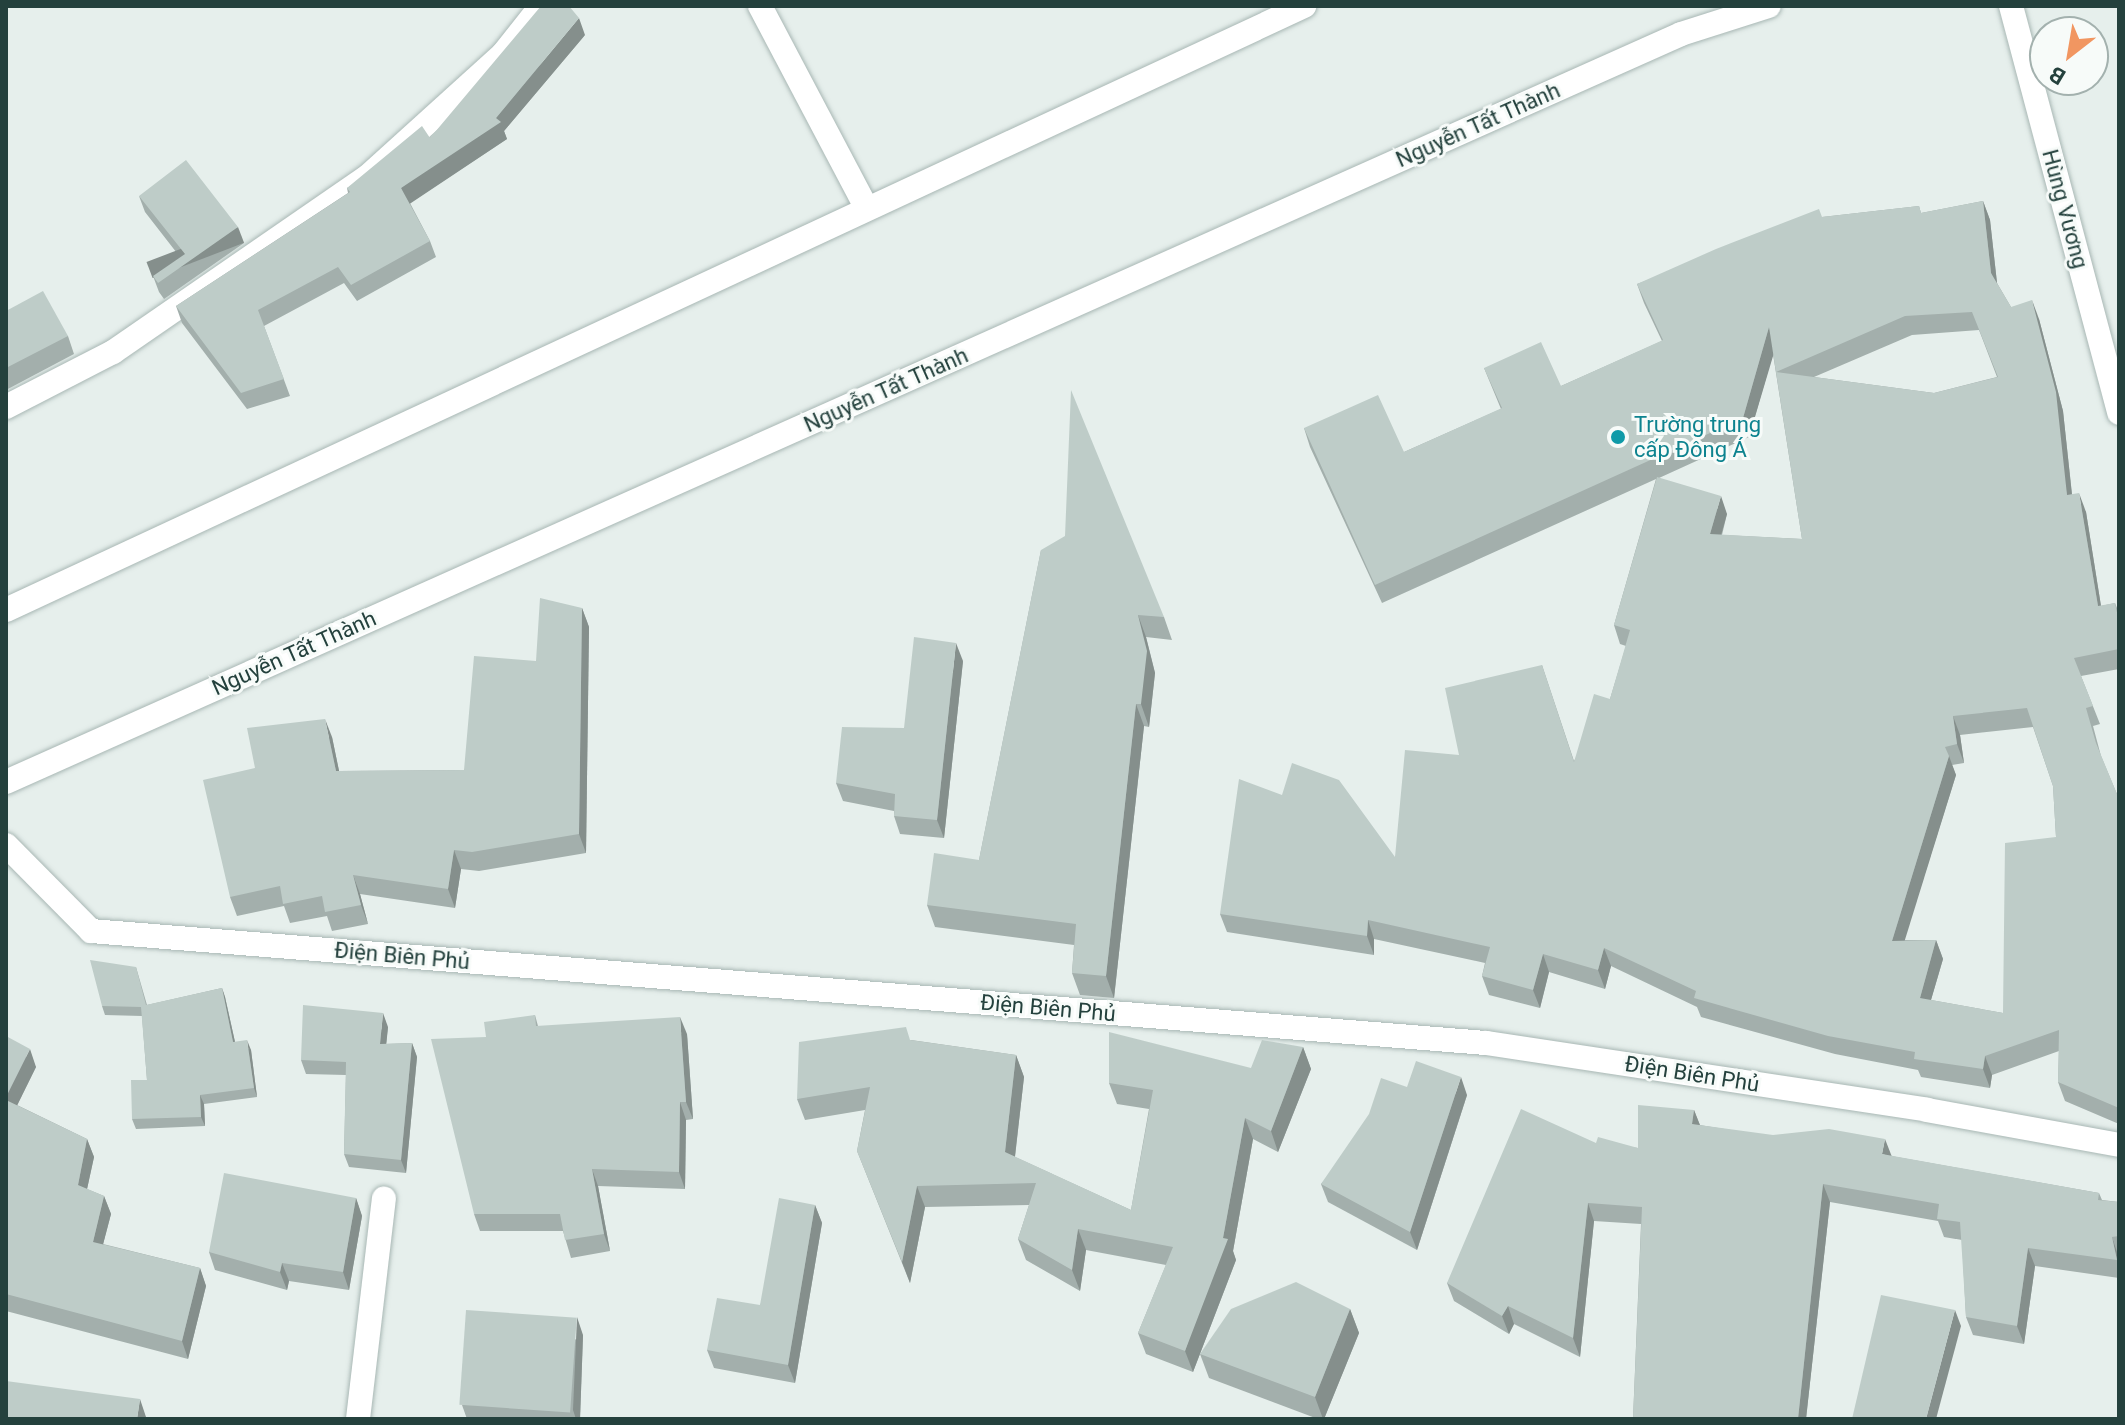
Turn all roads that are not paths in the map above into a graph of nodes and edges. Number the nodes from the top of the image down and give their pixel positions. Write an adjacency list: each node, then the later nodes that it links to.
1 (541, 6): 7 (main road)
2 (760, 6): 6 (main road)
3 (1304, 6): 6 (main road)
4 (1769, 6): 10 (main road, Nguyễn Tất Thành)
5 (2011, 6): 8 (main road, Hùng Vương)
6 (867, 209): 9 (main road)
7 (6, 407)
8 (2119, 413)
9 (6, 610)
10 (6, 782)
11 (6, 845): 12 (main road, Điện Biên Phủ)
12 (2119, 1145)
13 (384, 1199): 14 (main road)
14 (358, 1419)

